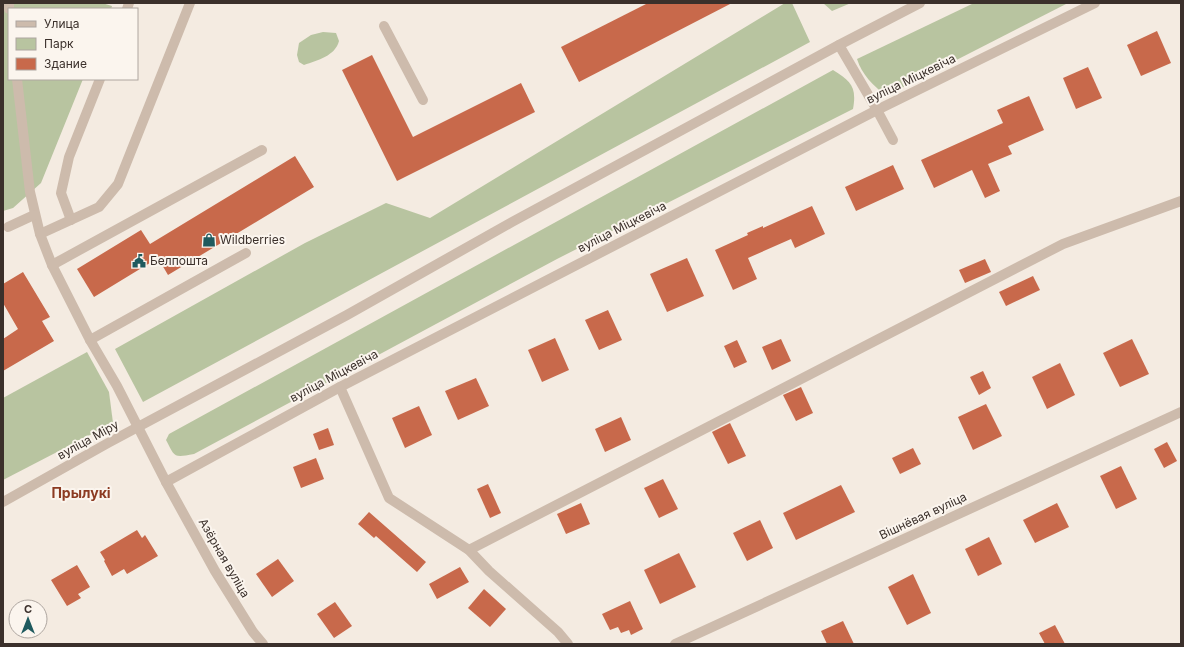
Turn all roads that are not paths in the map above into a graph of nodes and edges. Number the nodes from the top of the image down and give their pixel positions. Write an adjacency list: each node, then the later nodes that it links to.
1 (190, 3): 14 (street)
2 (920, 3): 5 (street, вуліца Міру)
3 (1095, 3): 9 (street, вуліца Міцкевіча)
4 (384, 26): 8 (street)
5 (839, 45): 9 (street); 22 (street, вуліца Міру)
6 (17, 80): 13 (street, Азёрная вуліца)
7 (100, 80): 14 (street)
8 (424, 100)
9 (877, 110): 10 (street); 20 (street, вуліца Міцкевіча)
10 (892, 140)
11 (262, 150): 18 (street)
12 (1181, 201): 25 (street)
13 (34, 215): 15 (street); 16 (street, Азёрная вуліца)
14 (71, 220): 16 (street)
15 (8, 227)
16 (40, 234): 18 (street, Азёрная вуліца)
17 (246, 253): 19 (street)
18 (52, 265): 19 (street, Азёрная вуліца)
19 (90, 340): 22 (street, Азёрная вуліца)
20 (340, 387): 23 (street, вуліца Міцкевіча); 25 (street)
21 (1181, 412): 28 (street, Вішнёвая вуліца)
22 (138, 427): 23 (street, Азёрная вуліца); 24 (street, вуліца Міру)
23 (166, 482): 26 (street, Азёрная вуліца)
24 (3, 502)
25 (470, 550): 27 (street)
26 (263, 644)
27 (568, 644)
28 (675, 644)

